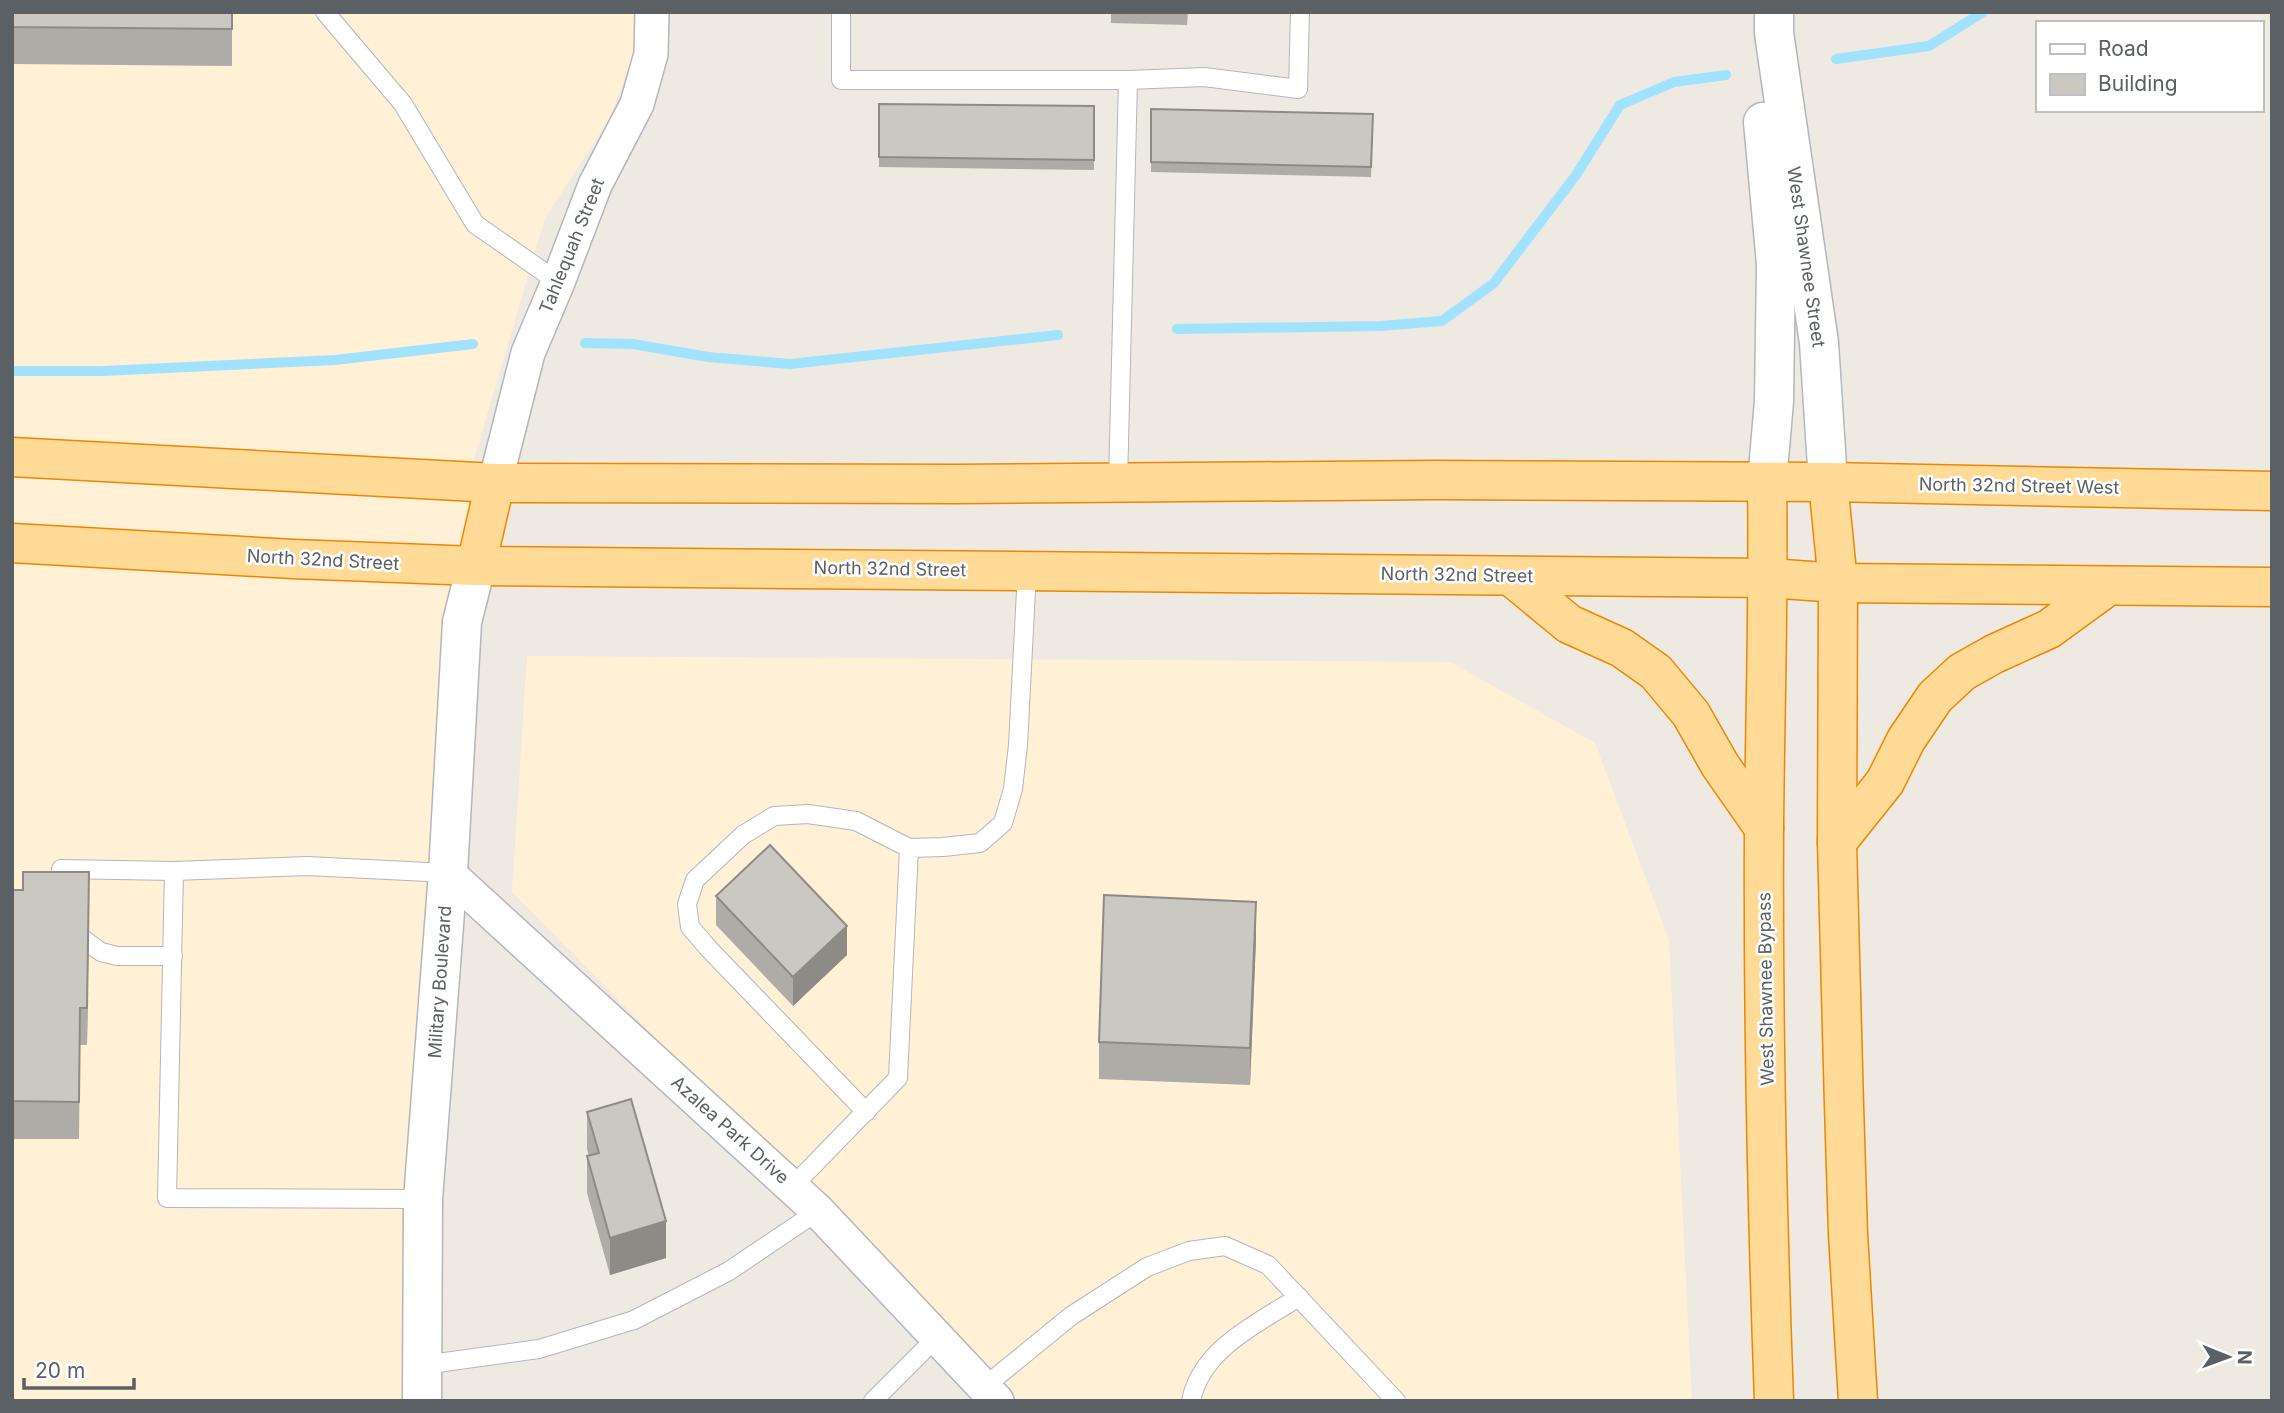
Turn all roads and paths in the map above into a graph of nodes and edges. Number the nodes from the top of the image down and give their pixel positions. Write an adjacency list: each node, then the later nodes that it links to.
1 (325, 12): 7 (lane)
2 (652, 12): 7 (street, Tahlequah Street)
3 (841, 12): 6 (lane)
4 (1300, 12): 6 (lane)
5 (1774, 23): 9 (street, West Shawnee Street); 10 (street, West Shawnee Street)
6 (1128, 80): 12 (lane)
7 (558, 282): 11 (street, Tahlequah Street)
8 (12, 457): 11 (highway)
9 (1767, 482): 10 (highway, North 32nd Street West); 12 (highway); 18 (highway, West Shawnee Bypass)
10 (1828, 482): 13 (highway, North 32nd Street West); 19 (highway)
11 (495, 483): 12 (highway); 15 (highway)
12 (1118, 484)
13 (2272, 491)
14 (12, 543): 15 (highway, North 32nd Street)
15 (476, 566): 16 (highway, North 32nd Street); 26 (street, Military Boulevard)
16 (1027, 571): 17 (highway, North 32nd Street); 24 (lane)
17 (1512, 577): 18 (highway, North 32nd Street); 22 (highway)
18 (1769, 578): 19 (highway); 22 (highway, West Shawnee Bypass)
19 (1838, 583): 20 (highway); 23 (highway)
20 (2108, 586): 21 (highway); 23 (highway)
21 (2272, 587)
22 (1764, 828): 39 (highway, West Shawnee Bypass)
23 (1837, 842): 40 (highway)
24 (909, 848): 28 (lane); 28 (lane)
25 (174, 871): 26 (lane); 27 (lane); 27 (lane)
26 (448, 873): 29 (street, Azalea Park Drive); 30 (street, Military Boulevard)
27 (173, 956): 30 (lane)
28 (866, 1112): 29 (lane)
29 (792, 1187): 31 (street, Azalea Park Drive)
30 (423, 1199): 34 (street, Military Boulevard)
31 (818, 1211): 33 (street, Azalea Park Drive); 34 (lane)
32 (1299, 1297): 35 (lane); 37 (lane); 38 (lane)
33 (937, 1336): 35 (street, Azalea Park Drive); 36 (lane)
34 (422, 1383)
35 (990, 1394)
36 (873, 1401)
37 (1191, 1401)
38 (1396, 1401)
39 (1774, 1401)
40 (1858, 1401)

